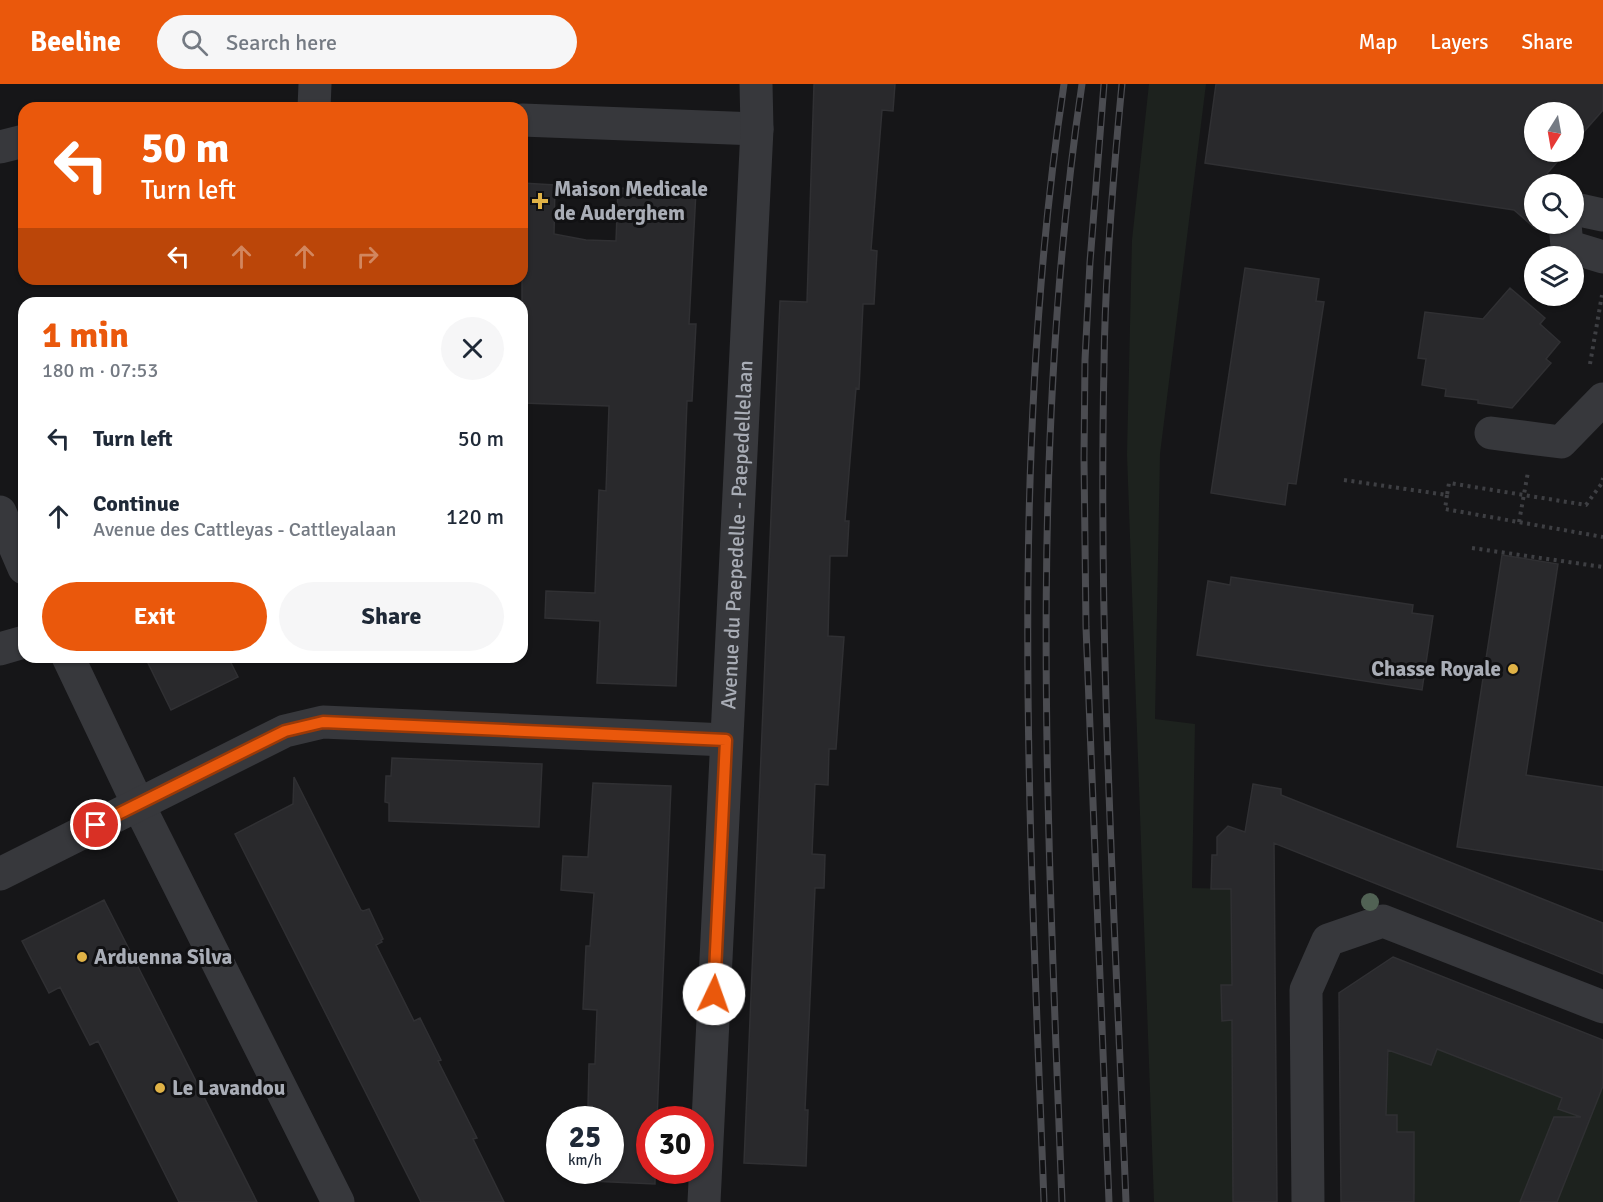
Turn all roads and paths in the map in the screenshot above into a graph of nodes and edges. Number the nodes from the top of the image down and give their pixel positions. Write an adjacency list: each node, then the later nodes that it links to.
1 (315, 84): 3 (street)
2 (756, 84): 5 (street, Avenue du Paepedelle - Paepedellelaan)
3 (314, 102)
4 (528, 120): 5 (street)
5 (757, 129): 28 (street, Avenue du Paepedelle - Paepedellelaan)
6 (18, 142): 7 (street)
7 (0, 147)
8 (1584, 211): 9 (street)
9 (1603, 215)
10 (1567, 234): 11 (street)
11 (1603, 256)
12 (1602, 295): 13 (path)
13 (1590, 364)
14 (1603, 399): 16 (street)
15 (1491, 434): 16 (street)
16 (1534, 438): 19 (path)
17 (1603, 478): 19 (path)
18 (1344, 480): 20 (path)
19 (1524, 494): 20 (path); 22 (path)
20 (1448, 495): 22 (path)
21 (0, 512): 25 (street)
22 (1519, 522): 23 (path)
23 (1603, 537)
24 (1472, 548): 26 (path)
25 (18, 554)
26 (1603, 567)
27 (71, 663): 29 (street)
28 (726, 740): 29 (street); 33 (street, Avenue du Paepedelle - Paepedellelaan)
29 (138, 804): 30 (street); 32 (street)
30 (0, 874)
31 (1603, 1007): 34 (street)
32 (338, 1202)
33 (704, 1202)
34 (1308, 1202)

